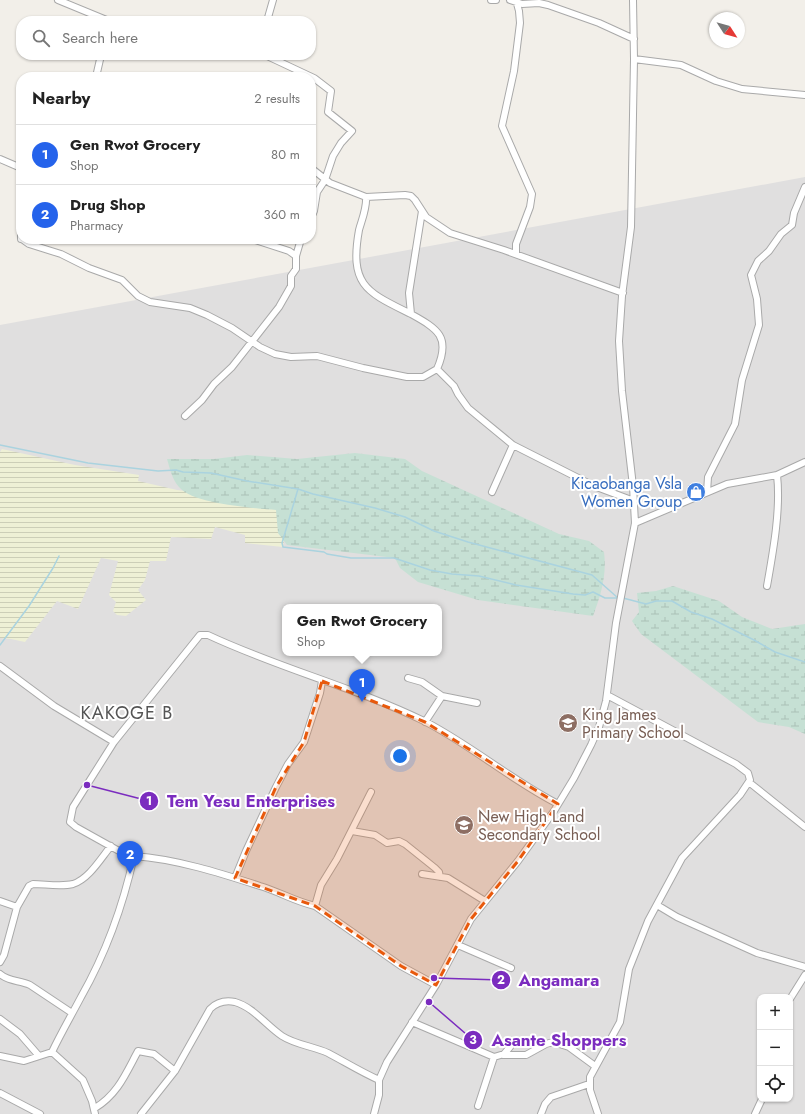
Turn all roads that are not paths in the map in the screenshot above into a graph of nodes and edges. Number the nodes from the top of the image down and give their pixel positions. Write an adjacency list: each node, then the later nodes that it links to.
1 (58, 0): 8 (street)
2 (273, 0): 9 (street)
3 (491, 0): 4 (street)
4 (496, 0)
5 (510, 0): 7 (street)
6 (633, 0): 10 (street)
7 (516, 1): 10 (street); 30 (street)
8 (97, 16)
9 (268, 16)
10 (634, 40): 11 (street)
11 (634, 59): 17 (street); 32 (street)
12 (100, 60): 14 (street)
13 (276, 60): 15 (street)
14 (97, 72)
15 (301, 72)
16 (316, 80): 21 (street)
17 (805, 95)
18 (0, 159): 19 (street)
19 (16, 166)
20 (316, 172): 21 (street)
21 (325, 180): 23 (street); 25 (street)
22 (805, 187): 24 (street)
23 (316, 195)
24 (803, 196): 41 (street)
25 (366, 197): 26 (street); 33 (street)
26 (422, 211): 30 (street); 33 (street)
27 (29, 244): 34 (street)
28 (267, 244): 31 (street)
29 (300, 244): 31 (street)
30 (516, 254): 32 (street)
31 (296, 256): 34 (street)
32 (623, 293): 42 (street)
33 (411, 314): 35 (street)
34 (252, 341): 35 (street); 36 (street)
35 (437, 369): 37 (street)
36 (185, 416)
37 (513, 445): 40 (street); 42 (street)
38 (805, 462): 39 (street)
39 (777, 475): 41 (street); 44 (street)
40 (492, 492)
41 (707, 492): 43 (street)
42 (634, 501): 43 (street)
43 (635, 523): 48 (street)
44 (767, 586)
45 (0, 666): 52 (street)
46 (408, 678): 49 (street)
47 (322, 681): 51 (street); 52 (street); 62 (street)
48 (607, 695): 53 (street); 55 (street)
49 (442, 696): 50 (street); 51 (street)
50 (477, 703)
51 (425, 722): 55 (street)
52 (114, 742): 58 (street)
53 (750, 783): 56 (street); 65 (street)
54 (371, 792): 57 (street)
55 (558, 804): 64 (street)
56 (805, 827)
57 (352, 831): 61 (street); 66 (street)
58 (111, 846): 59 (street); 67 (street)
59 (134, 856): 62 (street); 76 (street)
60 (422, 874): 61 (street)
61 (440, 877): 64 (street)
62 (235, 878): 66 (street)
63 (0, 902): 67 (street)
64 (484, 902): 68 (street)
65 (656, 905): 70 (street); 85 (street)
66 (315, 906): 74 (street)
67 (16, 907): 69 (street)
68 (458, 945): 71 (street); 74 (street)
69 (0, 962)
70 (805, 967)
71 (511, 968)
72 (0, 974): 76 (street)
73 (805, 975): 75 (street)
74 (436, 985): 78 (street)
75 (793, 994)
76 (72, 1012): 80 (street)
77 (0, 1018): 83 (street)
78 (412, 1022): 84 (street); 87 (street)
79 (510, 1047): 81 (street)
80 (52, 1052): 83 (street); 92 (street)
81 (503, 1055): 84 (street); 85 (street)
82 (0, 1056): 83 (street)
83 (39, 1056)
84 (494, 1057): 91 (street)
85 (596, 1066): 88 (street)
86 (176, 1071): 87 (street); 92 (street); 94 (street)
87 (379, 1080): 95 (street)
88 (589, 1084): 96 (street); 97 (street)
89 (0, 1093): 93 (street)
90 (761, 1102): 98 (street)
91 (478, 1106)
92 (95, 1111)
93 (40, 1114)
94 (141, 1114)
95 (374, 1114)
96 (540, 1114)
97 (598, 1114)
98 (755, 1114)

